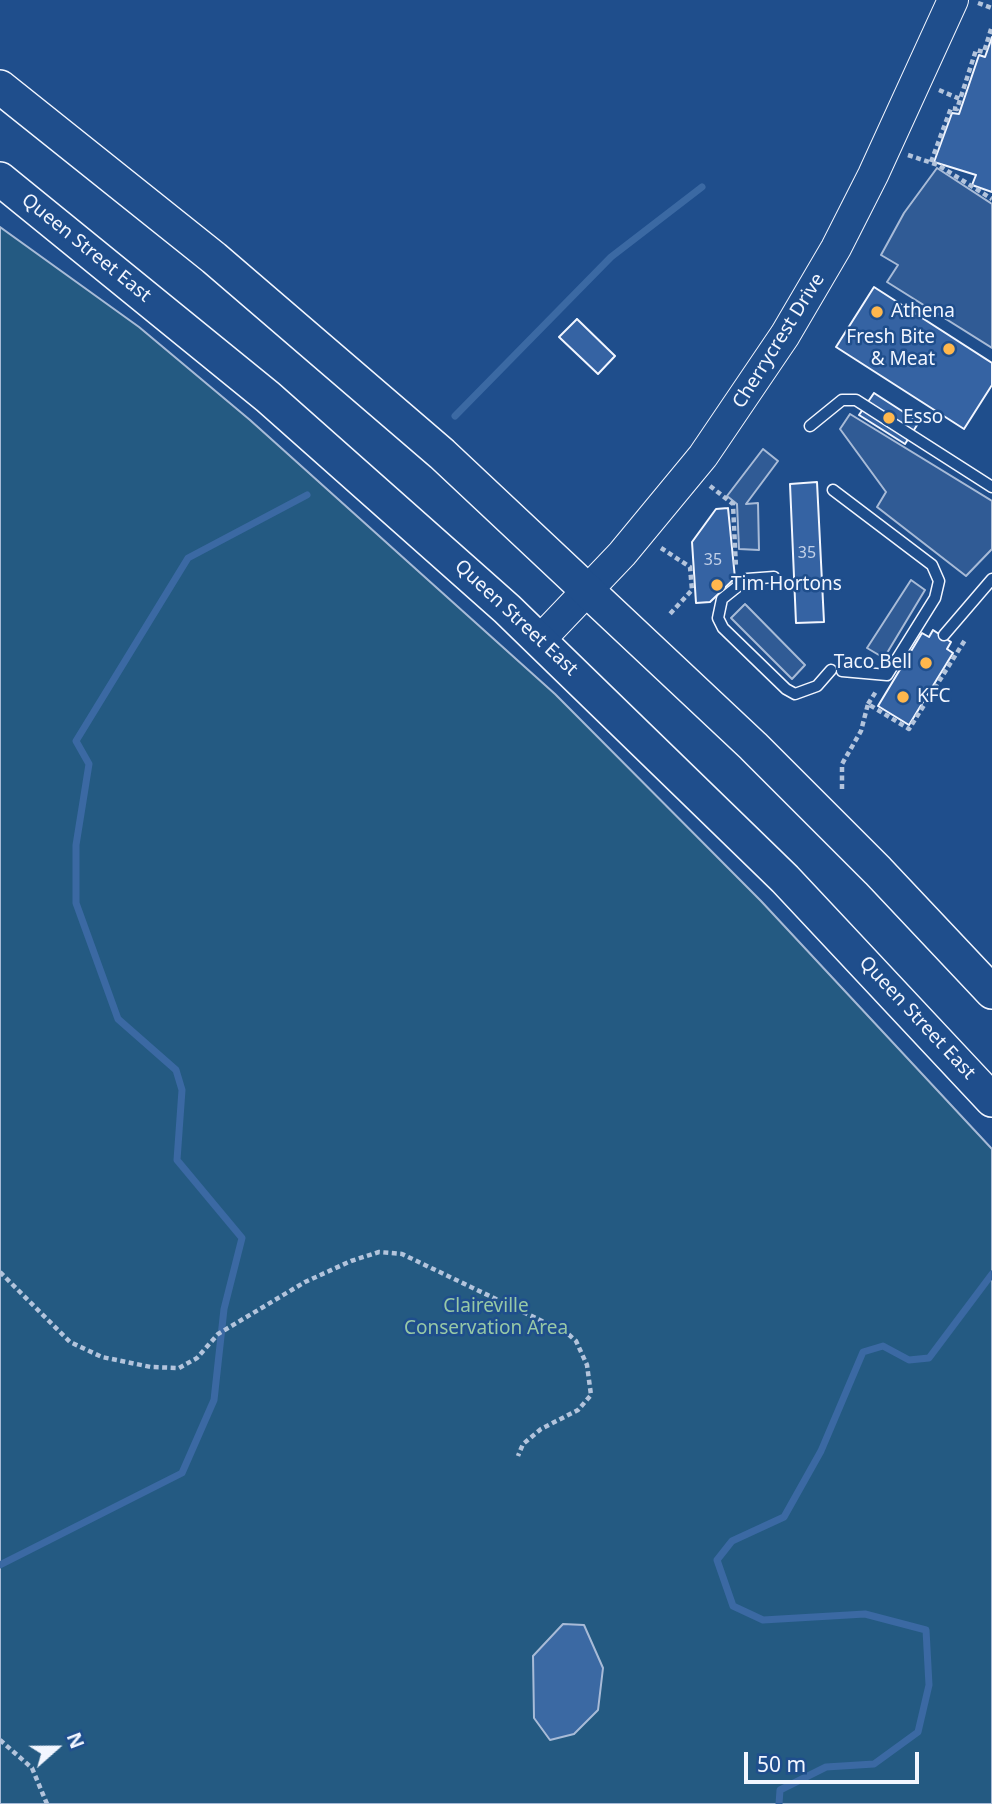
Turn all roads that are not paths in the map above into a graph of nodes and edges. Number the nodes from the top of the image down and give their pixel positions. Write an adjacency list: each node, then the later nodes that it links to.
1 (965, 1): 9 (street, Cherrycrest Drive)
2 (0, 87): 9 (main road)
3 (0, 179): 11 (main road, Queen Street East)
4 (810, 425): 5 (lane)
5 (992, 487)
6 (833, 490): 7 (lane)
7 (774, 577)
8 (992, 579): 10 (lane)
9 (589, 589): 11 (street, Cherrycrest Drive); 12 (main road)
10 (944, 635)
11 (540, 640): 13 (main road, Queen Street East)
12 (992, 992)
13 (992, 1100)

